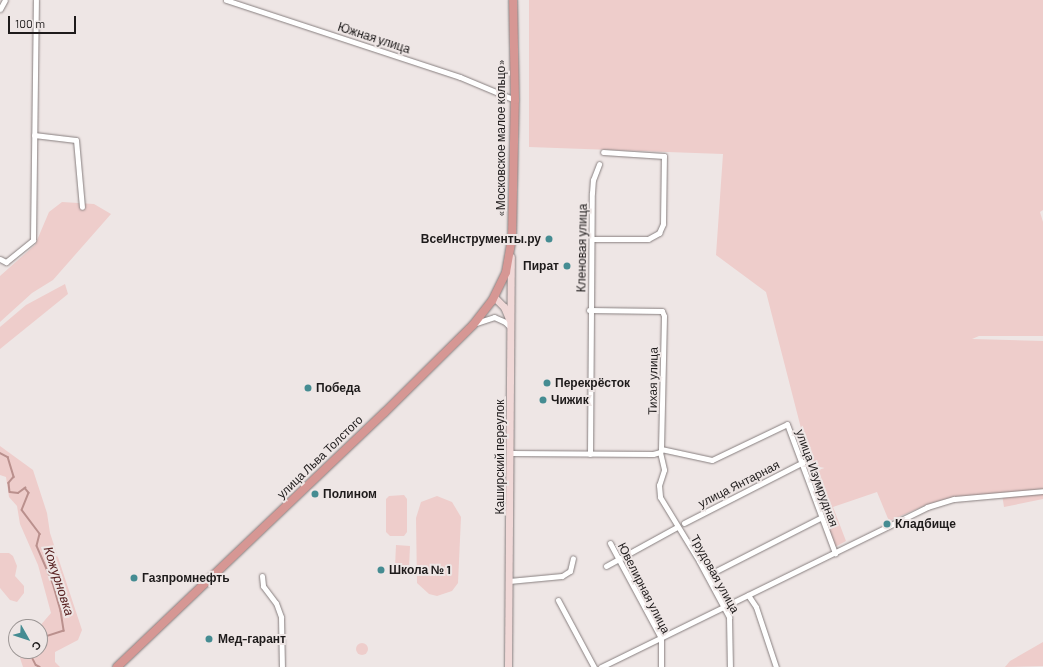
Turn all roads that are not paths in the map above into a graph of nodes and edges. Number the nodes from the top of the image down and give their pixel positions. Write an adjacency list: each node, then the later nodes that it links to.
1 (5, 0): 5 (street)
2 (36, 0): 7 (street)
3 (226, 0): 6 (street, Южная улица)
4 (512, 0): 6 (highway, «Московское малое кольцо»)
5 (0, 9)
6 (515, 100): 12 (highway, «Московское малое кольцо»)
7 (34, 135): 10 (street); 13 (street)
8 (603, 152): 11 (street)
9 (599, 164): 11 (street, Кленовая улица)
10 (82, 207)
11 (592, 239): 15 (street, Кленовая улица)
12 (511, 247): 14 (highway, улица Льва Толстого); 17 (main road, Каширский переулок)
13 (0, 258)
14 (494, 297): 16 (highway, улица Льва Толстого); 17 (main road)
15 (589, 310): 18 (street, Тихая улица); 20 (street, Кленовая улица)
16 (473, 325): 17 (street); 39 (highway, улица Льва Толстого)
17 (512, 329): 19 (main road, Каширский переулок)
18 (661, 450): 20 (street); 21 (street, улица Изумрудная); 23 (street, Тихая улица)
19 (511, 453): 20 (street); 34 (main road, Каширский переулок)
20 (590, 454)
21 (803, 462): 24 (street, улица Изумрудная); 25 (street, улица Янтарная)
22 (1043, 491): 28 (street)
23 (660, 497): 26 (street, Трудовая улица)
24 (820, 518): 28 (street, улица Изумрудная); 32 (street)
25 (684, 523)
26 (677, 527): 30 (street); 37 (street, Трудовая улица)
27 (610, 543): 30 (street, Ювелирная улица)
28 (835, 553): 35 (street)
29 (573, 558): 34 (street)
30 (619, 559): 31 (street); 38 (street, Ювелирная улица)
31 (606, 566)
32 (714, 572)
33 (262, 576): 40 (street)
34 (509, 581): 41 (main road, Каширский переулок)
35 (748, 595): 37 (street); 46 (street)
36 (558, 600): 42 (street)
37 (724, 607): 38 (street); 45 (street, Трудовая улица)
38 (661, 638): 43 (street); 44 (street, Ювелирная улица)
39 (117, 667)
40 (282, 667)
41 (508, 667)
42 (594, 667)
43 (601, 667)
44 (661, 667)
45 (730, 667)
46 (776, 667)

